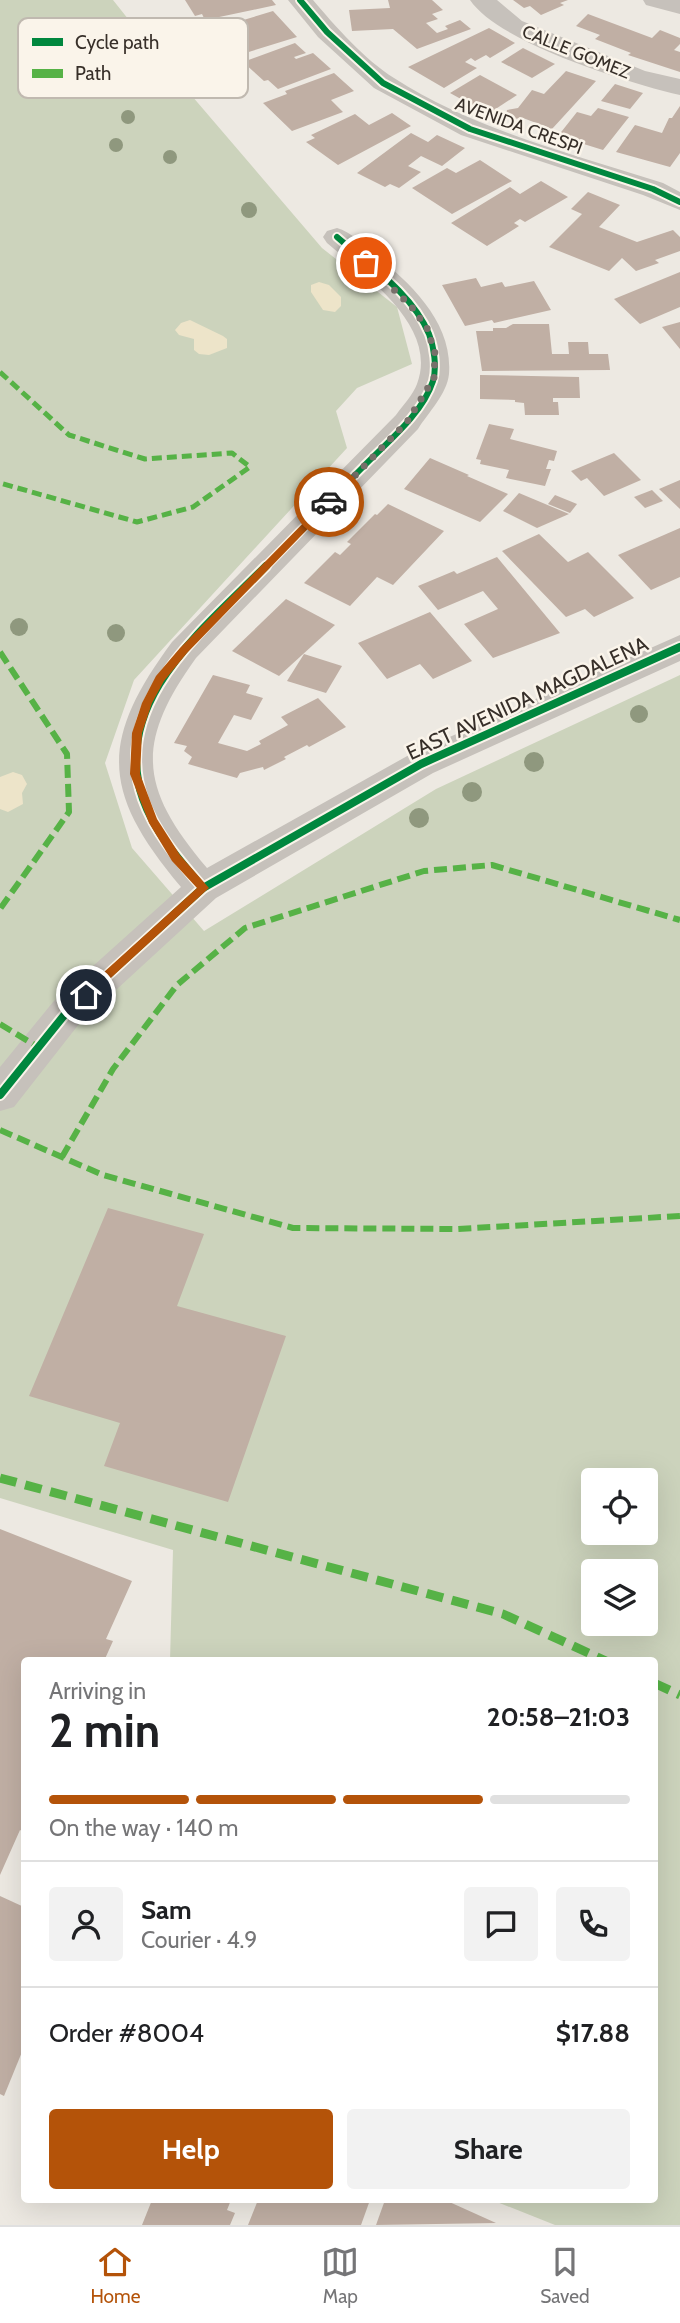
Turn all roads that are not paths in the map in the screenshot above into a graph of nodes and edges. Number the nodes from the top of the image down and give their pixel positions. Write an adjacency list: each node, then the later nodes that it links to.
1 (300, 0): 6 (street, AVENIDA CRESPI)
2 (482, 0): 5 (street, CALLE GOMEZ)
3 (655, 0): 4 (street)
4 (680, 7)
5 (680, 87)
6 (680, 202)
7 (337, 237): 9 (street)
8 (680, 647): 9 (street, EAST AVENIDA MAGDALENA)
9 (203, 888): 10 (street, EAST AVENIDA MAGDALENA)
10 (2, 1088)

